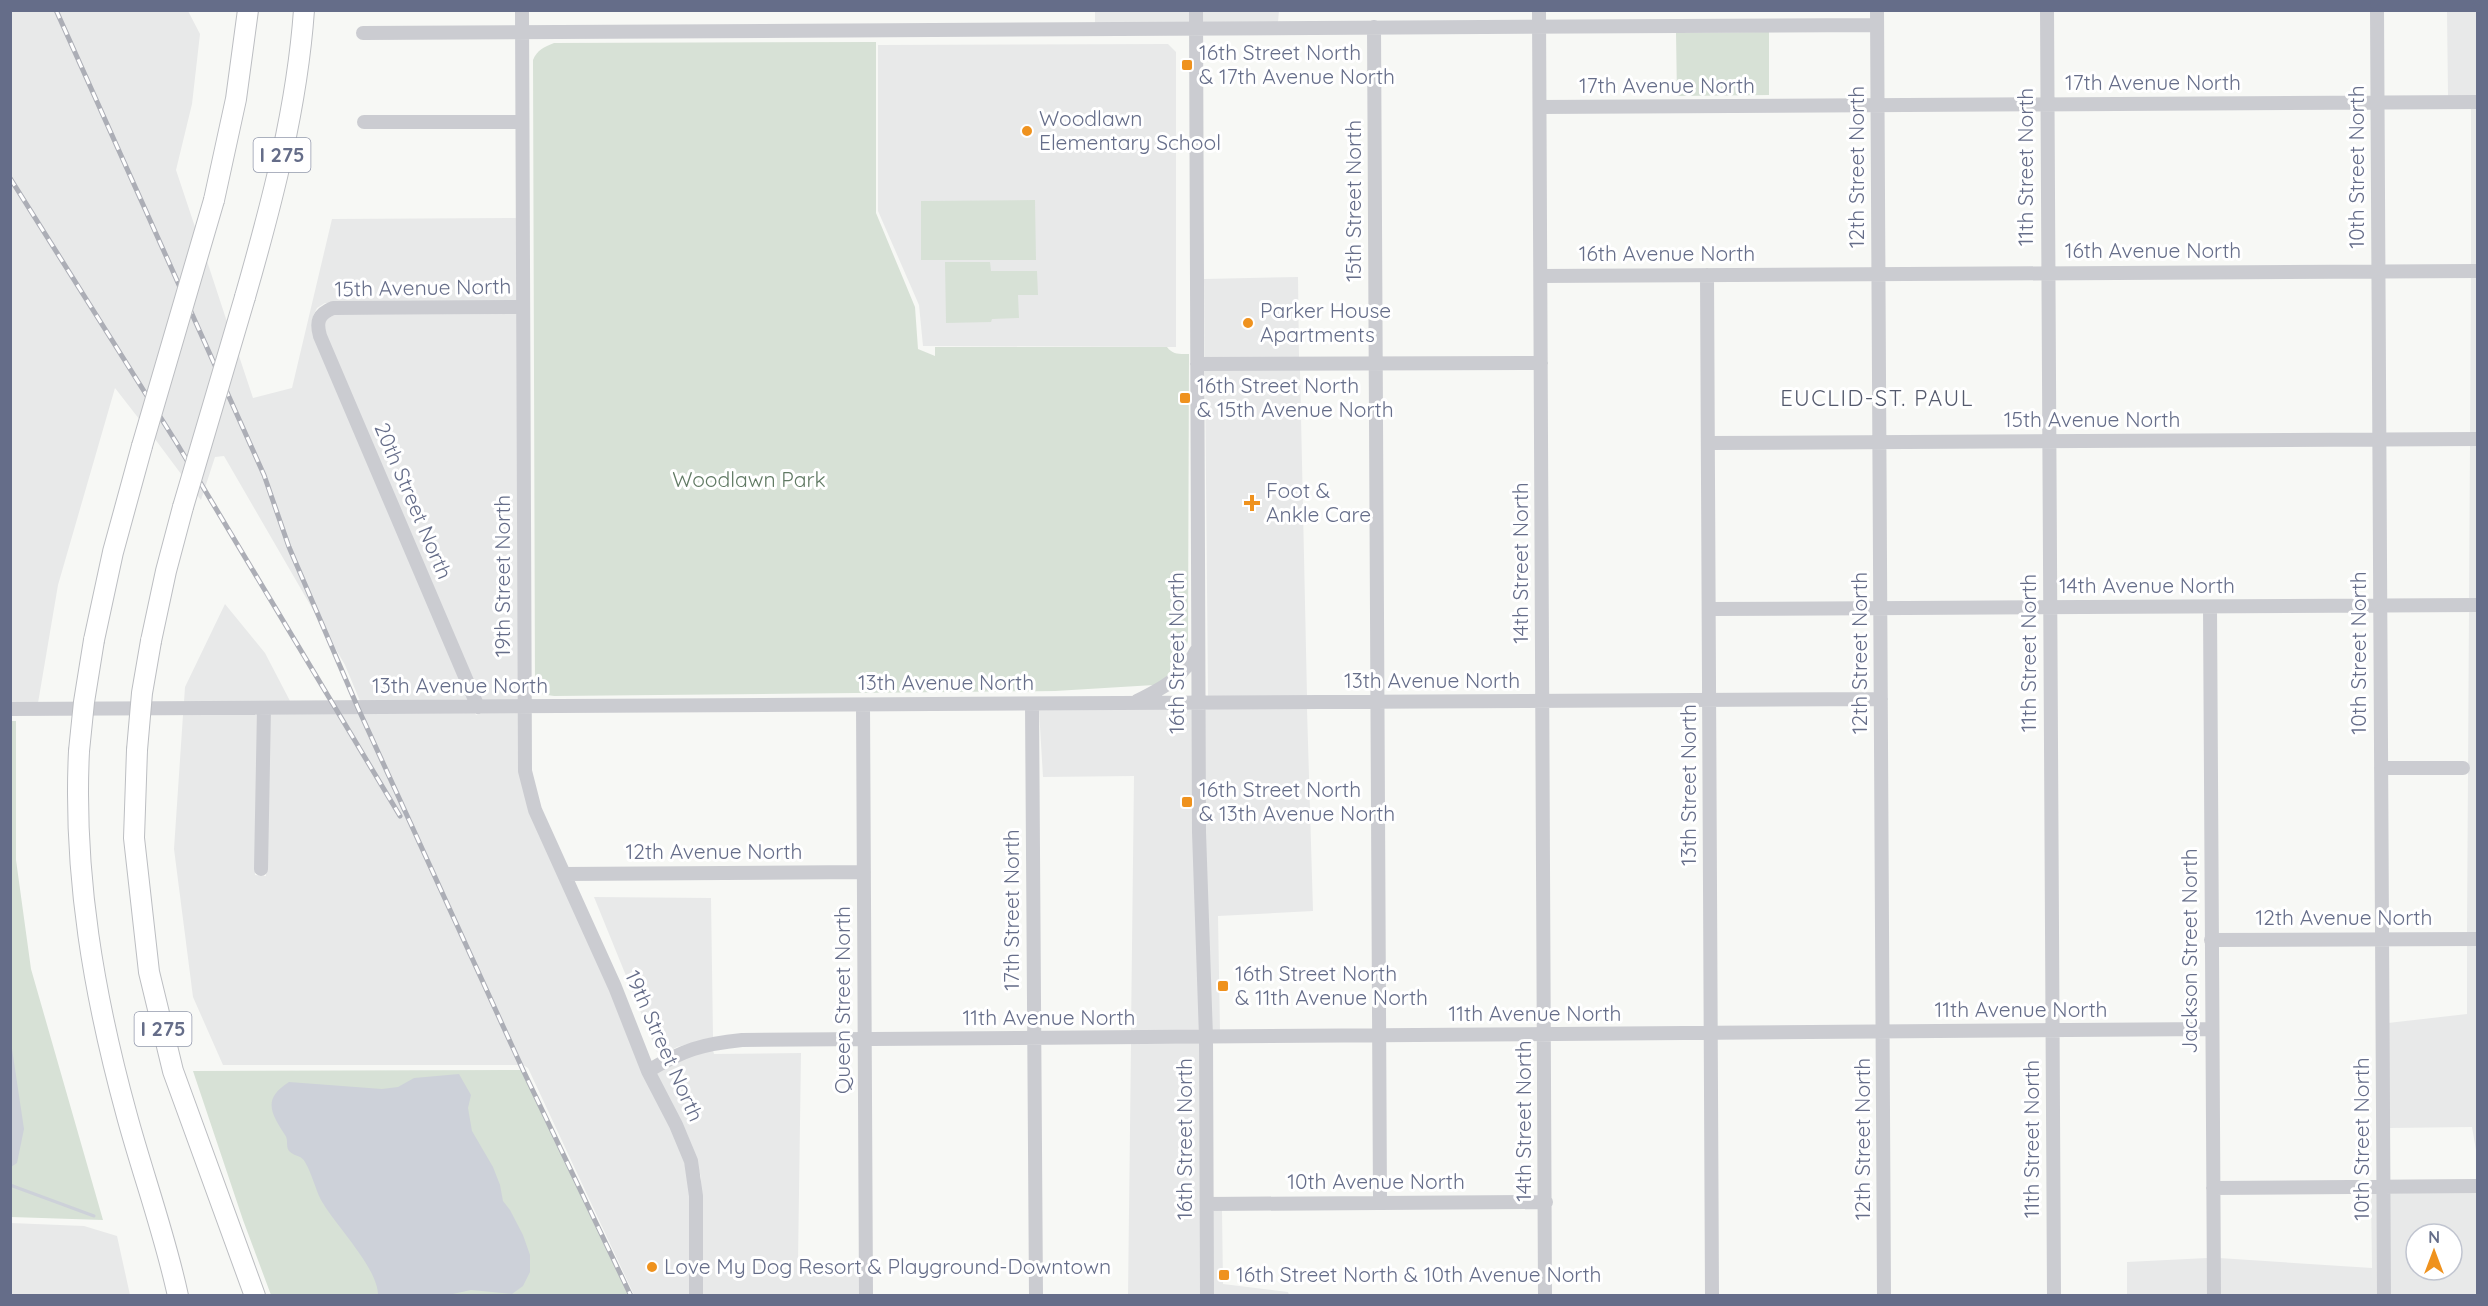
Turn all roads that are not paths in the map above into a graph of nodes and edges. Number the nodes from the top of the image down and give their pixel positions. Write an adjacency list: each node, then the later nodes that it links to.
1 (235, 10): 22 (highway)
2 (248, 10): 22 (highway, I 275)
3 (304, 10): 83 (highway, I 275, bridge)
4 (522, 10): 13 (street, 19th Street North)
5 (1196, 10): 12 (street, 16th Street North)
6 (1539, 10): 11 (street, 14th Street North)
7 (2047, 10): 17 (street, 11th Street North)
8 (2377, 10): 16 (street, 10th Street North)
9 (1877, 18): 11 (street); 18 (street, 12th Street North)
10 (1374, 27): 11 (street); 12 (street); 31 (street, 15th Street North)
11 (1539, 27): 19 (street, 14th Street North)
12 (1196, 28): 13 (street); 33 (street, 16th Street North)
13 (522, 32): 14 (street); 21 (street, 19th Street North)
14 (363, 33)
15 (2478, 102): 16 (street, 17th Avenue North)
16 (2377, 103): 17 (street, 17th Avenue North); 23 (street, 10th Street North)
17 (2047, 105): 18 (street, 17th Avenue North); 25 (street, 11th Street North)
18 (1878, 106): 19 (street, 17th Avenue North); 26 (street, 12th Street North)
19 (1540, 107): 28 (street, 14th Street North)
20 (364, 122): 21 (street)
21 (522, 122): 29 (street, 19th Street North)
22 (227, 149): 82 (highway, I 275, bridge)
23 (2378, 271): 24 (street, 16th Avenue North); 25 (street, 16th Avenue North); 34 (street, 10th Street North)
24 (2478, 271)
25 (2048, 273): 26 (street, 16th Avenue North); 36 (street, 11th Street North)
26 (1879, 274): 27 (street, 16th Avenue North); 37 (street, 12th Street North)
27 (1707, 275): 28 (street, 16th Avenue North); 38 (street, 13th Street North)
28 (1540, 276): 32 (street, 14th Street North)
29 (522, 307): 30 (street, 15th Avenue North); 55 (street, 19th Street North)
30 (324, 312): 54 (street, 20th Street North)
31 (1376, 363): 32 (street); 33 (street); 49 (street, 15th Street North)
32 (1541, 363): 48 (street, 14th Street North)
33 (1197, 364): 45 (street, 16th Street North)
34 (2379, 439): 35 (street, 15th Avenue North); 36 (street, 15th Avenue North); 40 (street, 10th Street North)
35 (2478, 439)
36 (2049, 441): 37 (street, 15th Avenue North); 42 (street, 11th Street North)
37 (1880, 442): 38 (street, 15th Avenue North); 44 (street, 12th Street North)
38 (1708, 443): 43 (street, 13th Street North)
39 (2478, 605): 40 (street, 14th Avenue North)
40 (2380, 606): 41 (street, 14th Avenue North); 58 (street, 10th Street North)
41 (2210, 607): 42 (street, 14th Avenue North); 65 (street, Jackson Street North)
42 (2050, 608): 44 (street, 14th Avenue North); 67 (street, 11th Street North)
43 (1709, 609): 44 (street, 14th Avenue North); 47 (street, 13th Street North)
44 (1881, 609): 46 (street, 12th Street North)
45 (1198, 646): 50 (street); 51 (street, 16th Street North)
46 (1881, 699): 47 (street, 13th Avenue North); 68 (street, 12th Street North)
47 (1709, 700): 48 (street, 13th Avenue North); 69 (street, 13th Street North)
48 (1543, 701): 49 (street, 13th Avenue North); 70 (street, 14th Street North)
49 (1377, 702): 51 (street, 13th Avenue North); 71 (street, 15th Street North)
50 (1131, 703): 51 (street, 13th Avenue North); 52 (street, 13th Avenue North)
51 (1198, 703): 72 (street, 16th Street North)
52 (1032, 704): 53 (street, 13th Avenue North); 73 (street, 17th Street North)
53 (863, 705): 55 (street, 13th Avenue North); 61 (street, Queen Street North)
54 (478, 707): 55 (street, 13th Avenue North); 56 (street, 13th Avenue North)
55 (525, 707): 62 (street, 19th Street North)
56 (264, 708): 57 (street, 13th Avenue North); 60 (street)
57 (10, 709)
58 (2381, 768): 59 (street); 63 (street, 10th Street North)
59 (2463, 768)
60 (261, 869)
61 (864, 872): 62 (street, 12th Avenue North); 74 (street, Queen Street North)
62 (564, 874): 75 (street, 19th Street North)
63 (2382, 939): 64 (street, 12th Avenue North); 65 (street, 12th Avenue North); 77 (street, 10th Street North)
64 (2478, 939)
65 (2211, 940): 66 (street, Jackson Street North)
66 (2212, 1029): 67 (street, 11th Avenue North); 78 (street, Jackson Street North)
67 (2052, 1031): 68 (street, 11th Avenue North); 91 (street, 11th Street North)
68 (1883, 1032): 69 (street, 11th Avenue North); 90 (street, 12th Street North)
69 (1711, 1033): 70 (street, 11th Avenue North); 89 (street, 13th Street North)
70 (1545, 1035): 71 (street, 11th Avenue North); 79 (street, 14th Street North)
71 (1379, 1036): 72 (street, 11th Avenue North); 80 (street, 15th Street North)
72 (1206, 1037): 73 (street, 11th Avenue North); 81 (street, 16th Street North)
73 (1034, 1039): 74 (street, 11th Avenue North); 86 (street, 17th Street North)
74 (865, 1040): 75 (street, 11th Avenue North); 85 (street, Queen Street North)
75 (648, 1071): 84 (street, 19th Street North)
76 (2478, 1186): 77 (street)
77 (2383, 1187): 78 (street); 93 (street, 10th Street North)
78 (2213, 1188): 92 (street, Jackson Street North)
79 (1546, 1202): 80 (street, 10th Avenue North); 88 (street, 14th Street North)
80 (1380, 1203): 81 (street, 10th Avenue North)
81 (1207, 1204): 87 (street, 16th Street North)
82 (178, 1293)
83 (255, 1296)
84 (696, 1296)
85 (866, 1296)
86 (1036, 1296)
87 (1207, 1296)
88 (1545, 1296)
89 (1712, 1296)
90 (1884, 1296)
91 (2054, 1296)
92 (2214, 1296)
93 (2384, 1296)

